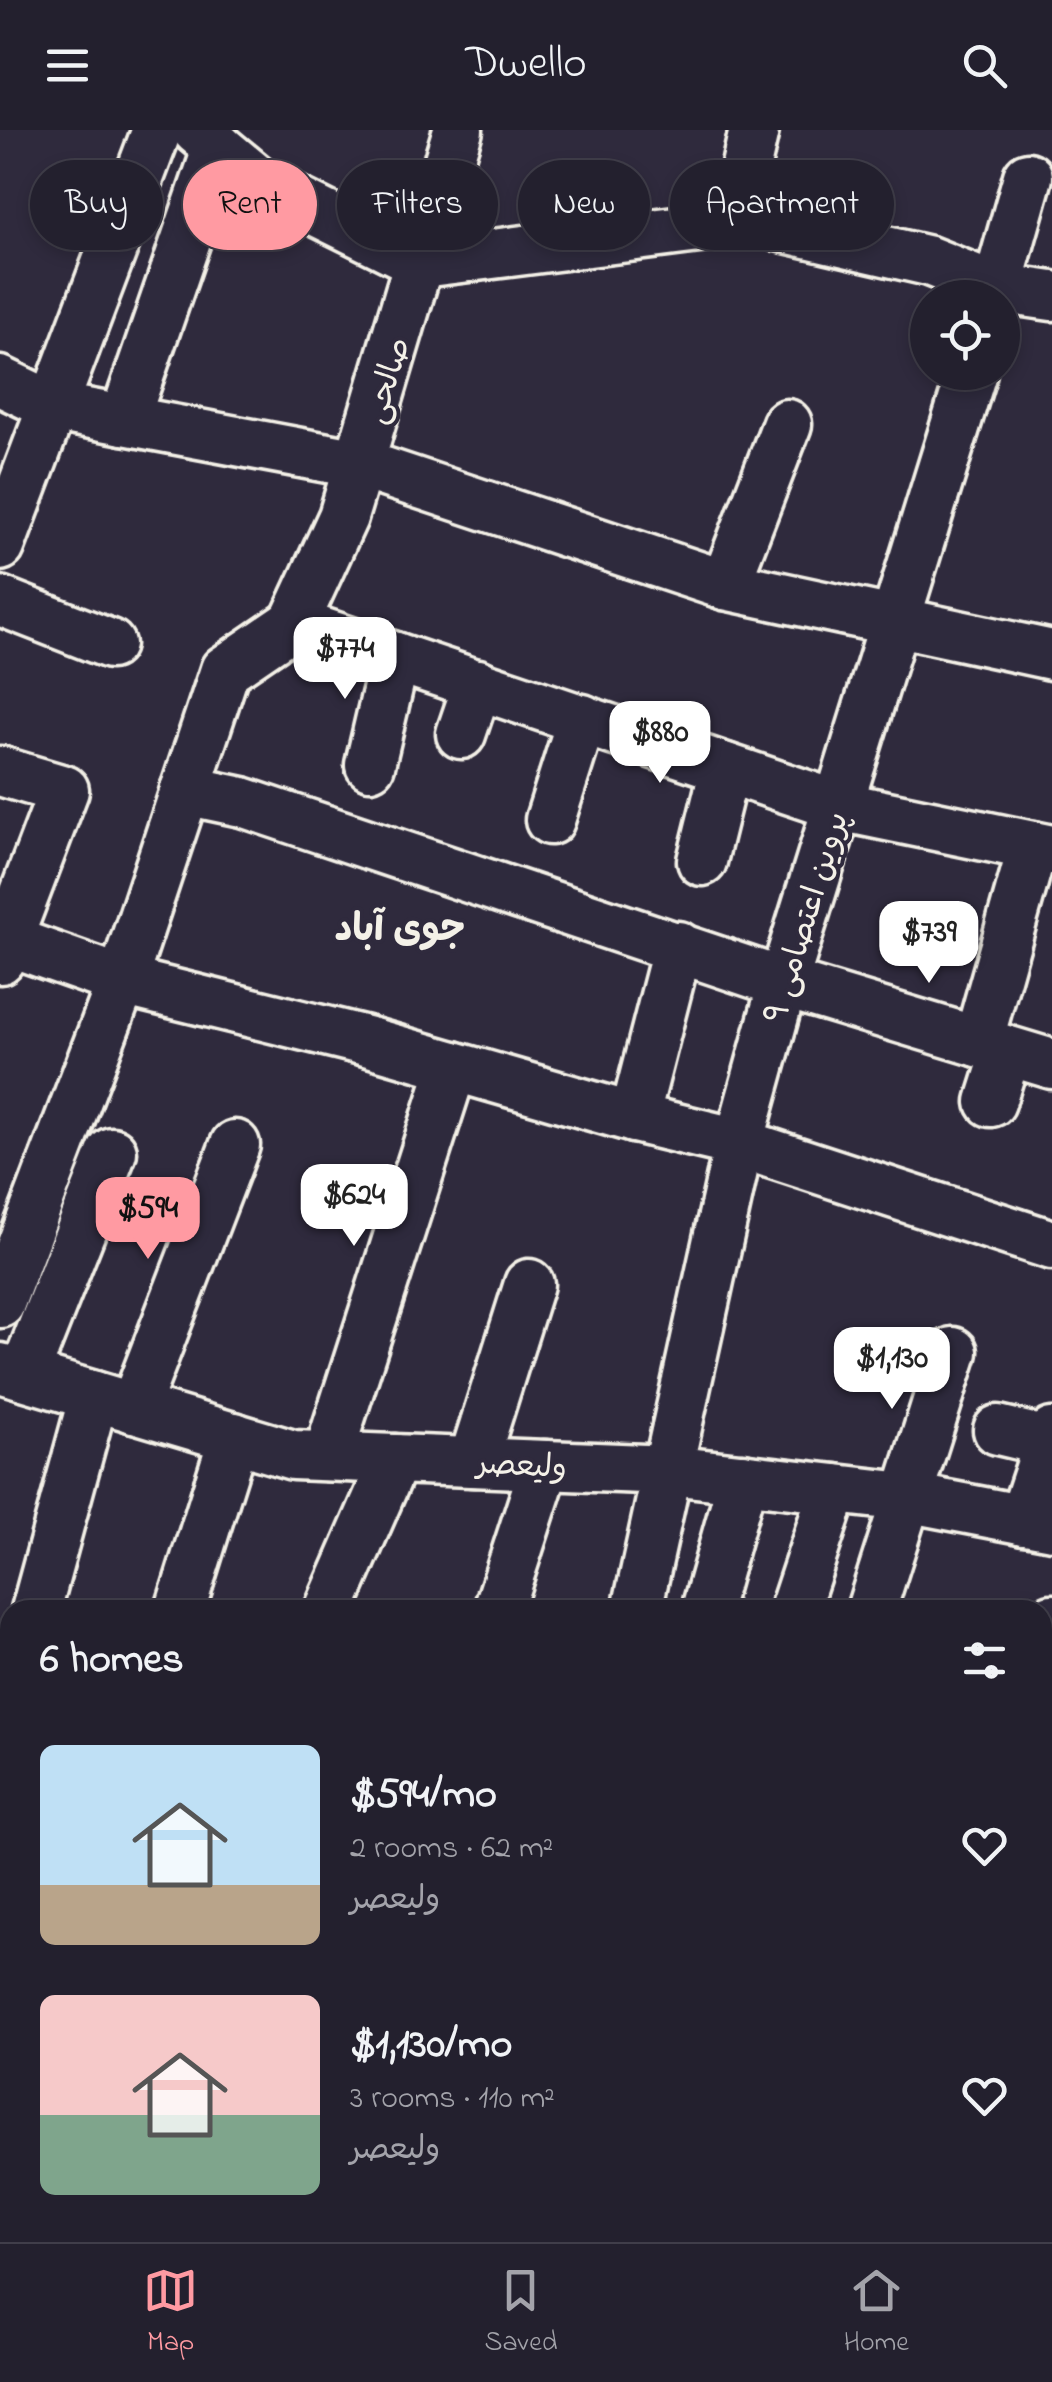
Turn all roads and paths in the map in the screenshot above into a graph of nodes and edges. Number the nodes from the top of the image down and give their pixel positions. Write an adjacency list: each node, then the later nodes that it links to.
1 (157, 130): 16 (street)
2 (458, 130): 9 (street, صالحی)
3 (754, 130): 5 (street)
4 (208, 139): 9 (street); 17 (street)
5 (747, 160)
6 (1028, 176): 11 (street)
7 (670, 232): 9 (street)
8 (881, 250): 10 (street)
9 (421, 262): 19 (street, صالحی)
10 (969, 280)
11 (1000, 280)
12 (1020, 294): 13 (street)
13 (1052, 296)
14 (0, 381): 16 (street)
15 (967, 390): 23 (street, پروین اعتصامی ۹)
16 (54, 407): 17 (street); 20 (street)
17 (124, 420): 19 (street)
18 (787, 424): 21 (street)
19 (360, 464): 21 (street); 24 (street, صالحی)
20 (0, 546)
21 (725, 585): 23 (street)
22 (0, 601): 25 (street)
23 (896, 622): 26 (street); 35 (street, پروین اعتصامی ۹)
24 (294, 623): 27 (street); 34 (street)
25 (110, 644)
26 (1052, 655)
27 (395, 656): 28 (street); 31 (street)
28 (478, 684): 29 (street); 30 (street)
29 (582, 719): 32 (street); 36 (street)
30 (460, 734)
31 (370, 765)
32 (726, 768): 35 (street); 38 (street)
33 (0, 772): 39 (street)
34 (185, 790): 40 (street); 41 (street)
35 (839, 806): 37 (street); 42 (street, پروین اعتصامی ۹)
36 (550, 820)
37 (1042, 848): 43 (street)
38 (702, 860)
39 (2, 945): 41 (street)
40 (678, 946): 42 (street); 47 (street)
41 (122, 981): 45 (street); 53 (street)
42 (783, 983): 43 (street); 48 (street, پروین اعتصامی ۹)
43 (992, 1046): 44 (street); 46 (street)
44 (1052, 1064)
45 (454, 1066): 47 (street); 60 (street)
46 (992, 1102)
47 (634, 1118): 48 (street)
48 (739, 1142): 51 (street); 64 (street, پروین اعتصامی ۹)
49 (235, 1145): 56 (street)
50 (112, 1152): 55 (street)
51 (1052, 1245)
52 (529, 1284): 62 (street)
53 (0, 1303)
54 (953, 1352): 67 (street)
55 (12, 1372): 56 (street, ولیعصر)
56 (114, 1402): 58 (street, ولیعصر); 69 (street)
57 (998, 1430): 59 (street)
58 (234, 1437): 60 (street, ولیعصر); 70 (street)
59 (1050, 1438): 68 (street)
60 (328, 1456): 61 (street, ولیعصر)
61 (396, 1458): 62 (street, ولیعصر); 71 (street)
62 (473, 1462): 63 (street, ولیعصر)
63 (546, 1465): 64 (street, ولیعصر); 72 (street)
64 (670, 1470): 65 (street, ولیعصر); 73 (street, پروین اعتصامی ۹)
65 (743, 1478): 66 (street, ولیعصر); 74 (street)
66 (834, 1489): 67 (street, ولیعصر); 75 (street)
67 (905, 1497): 68 (street, ولیعصر); 76 (street)
68 (1038, 1522)
69 (40, 1600)
70 (183, 1600)
71 (333, 1600)
72 (501, 1600)
73 (639, 1600)
74 (709, 1600)
75 (797, 1600)
76 (874, 1600)

